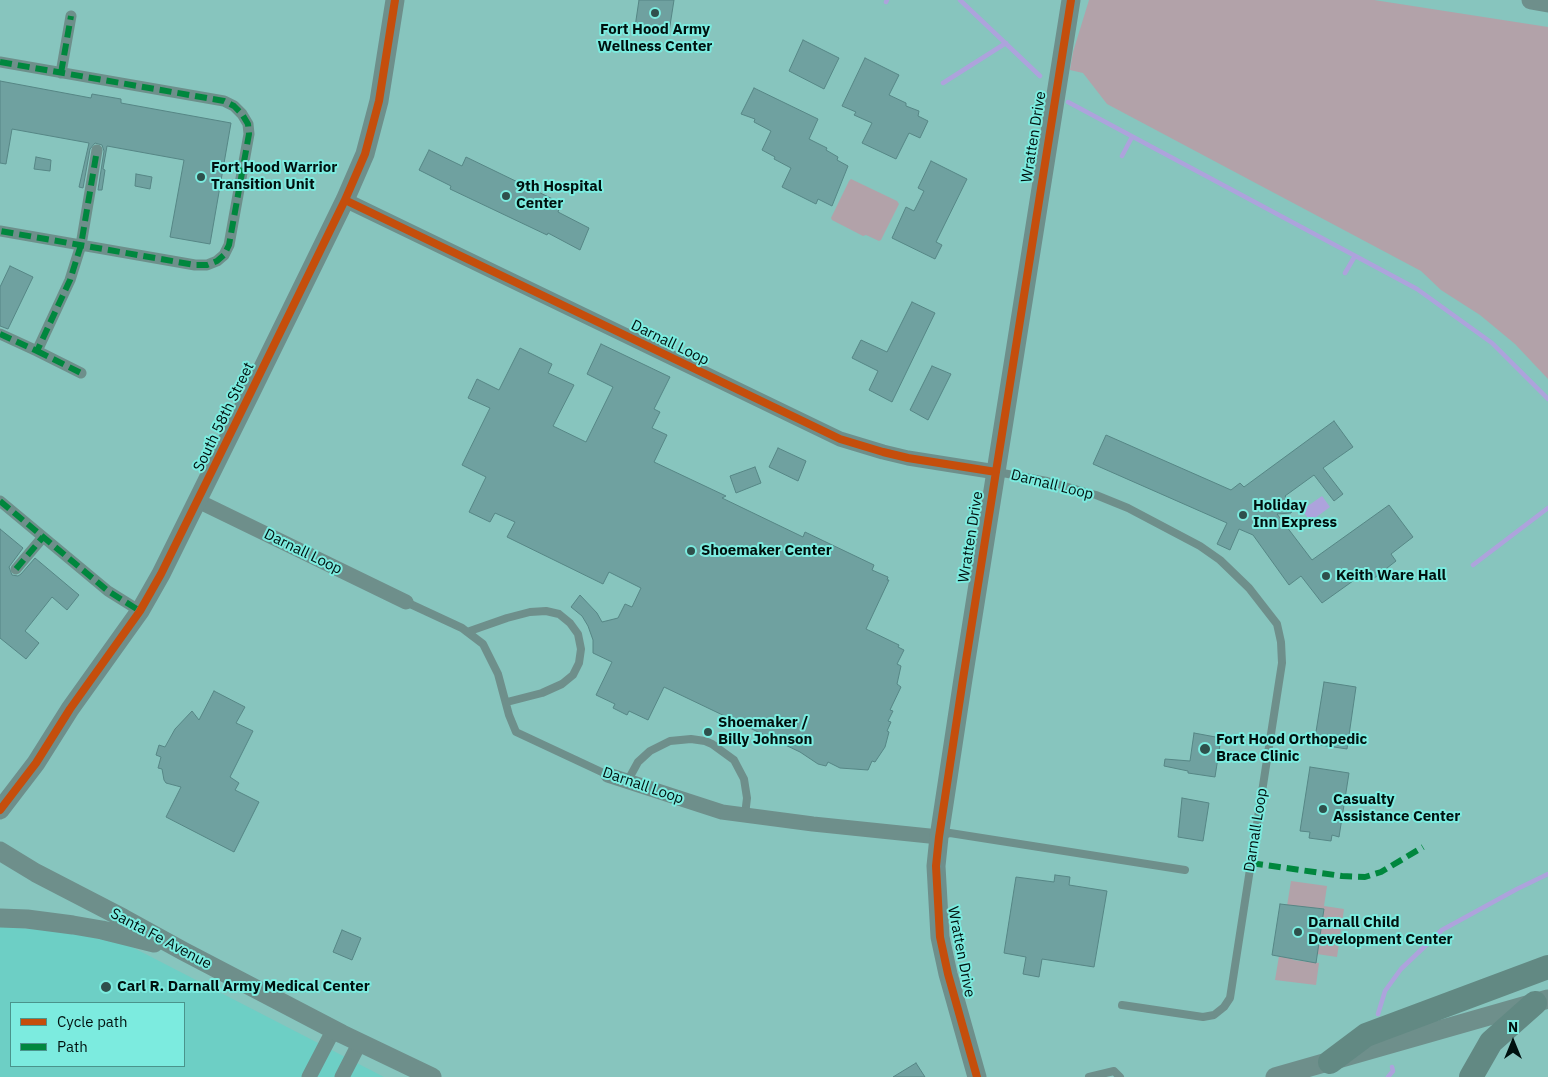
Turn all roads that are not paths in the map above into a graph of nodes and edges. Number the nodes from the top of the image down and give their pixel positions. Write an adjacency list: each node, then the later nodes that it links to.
1 (395, 0): 9 (street, South 58th Street)
2 (1070, 0): 15 (street, Wratten Drive)
3 (1532, 0): 4 (street)
4 (1548, 3)
5 (71, 16): 7 (street)
6 (0, 62): 7 (street)
7 (61, 73): 11 (street)
8 (97, 150): 11 (street)
9 (345, 200): 15 (street, Darnall Loop); 17 (street, South 58th Street)
10 (0, 230): 11 (street)
11 (81, 245): 13 (street)
12 (0, 334): 13 (street)
13 (37, 351): 14 (street)
14 (81, 373)
15 (996, 472): 28 (street, Wratten Drive); 35 (lane, Darnall Loop)
16 (0, 501): 18 (street)
17 (198, 501): 20 (street, Darnall Loop); 21 (street, South 58th Street)
18 (43, 537): 19 (street); 21 (street)
19 (16, 569)
20 (406, 602): 22 (lane, Darnall Loop)
21 (140, 611): 26 (street, South 58th Street)
22 (468, 632): 23 (lane, Darnall Loop); 23 (lane)
23 (507, 702): 24 (lane, Darnall Loop)
24 (608, 775): 25 (street, Darnall Loop)
25 (627, 782): 27 (street, Darnall Loop); 27 (lane)
26 (0, 810)
27 (745, 815): 28 (street, Darnall Loop)
28 (939, 837): 30 (lane, Darnall Loop); 42 (street, Wratten Drive)
29 (0, 851): 32 (street, Santa Fe Avenue)
30 (1185, 870)
31 (0, 918): 32 (street)
32 (183, 951): 36 (street, Santa Fe Avenue)
33 (1548, 966): 38 (main road)
34 (1541, 1001): 38 (street); 46 (main road)
35 (1122, 1005)
36 (334, 1029): 37 (street, Santa Fe Avenue); 39 (street)
37 (360, 1042): 40 (street); 41 (street, Santa Fe Avenue)
38 (1330, 1062): 45 (street)
39 (309, 1077)
40 (342, 1077)
41 (432, 1077)
42 (977, 1077)
43 (1089, 1077): 44 (lane)
44 (1120, 1077)
45 (1275, 1077)
46 (1471, 1077)

